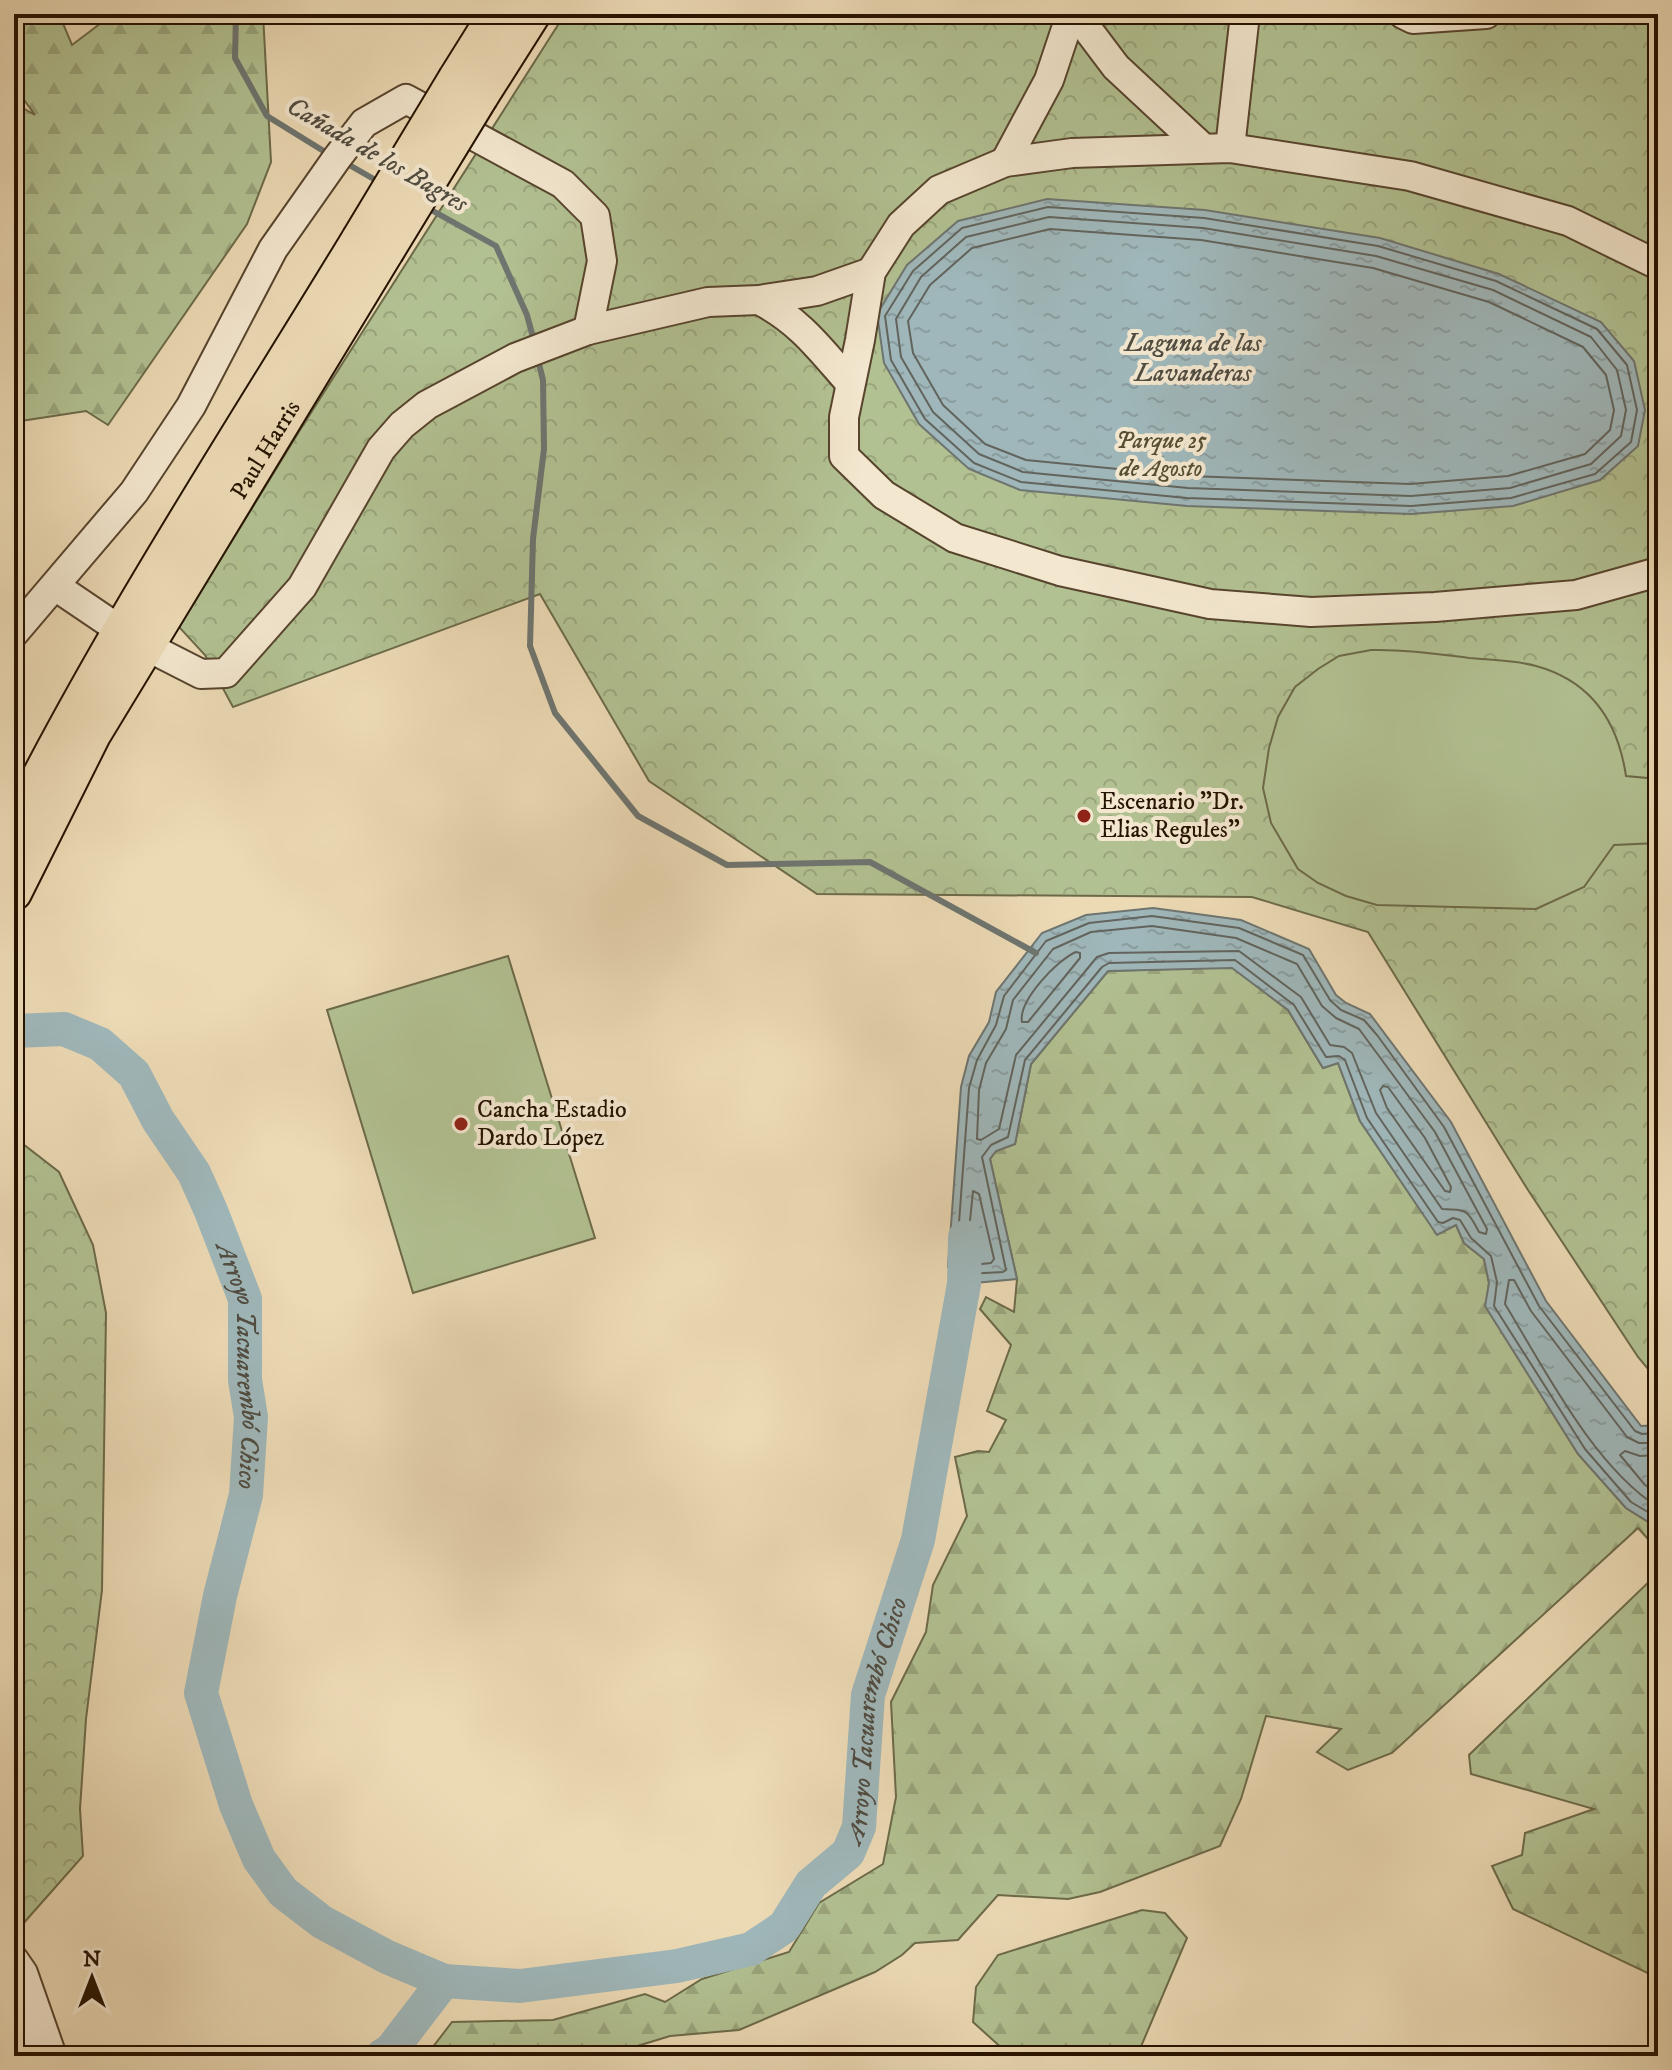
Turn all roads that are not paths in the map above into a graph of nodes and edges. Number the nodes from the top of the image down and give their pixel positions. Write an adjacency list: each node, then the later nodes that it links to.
1 (496, 14): 7 (main road, Paul Harris)
2 (533, 14): 7 (main road, Paul Harris)
3 (1073, 14): 8 (street); 9 (street)
4 (1245, 14): 8 (street)
5 (1403, 14): 6 (street)
6 (1486, 14)
7 (469, 87): 18 (main road, Paul Harris, bridge)
8 (1217, 148): 9 (street); 10 (street)
9 (1005, 162): 11 (street)
10 (1658, 265)
11 (871, 272): 12 (street); 14 (street)
12 (759, 300): 13 (street); 14 (street)
13 (588, 330): 16 (street); 18 (street)
14 (850, 383): 15 (street)
15 (1658, 572)
16 (55, 586): 17 (street); 18 (street)
17 (14, 633)
18 (133, 638): 19 (main road, Paul Harris)
19 (31, 815): 20 (main road, Paul Harris)
20 (14, 893)
21 (14, 1960): 24 (street)
22 (14, 2012): 23 (street)
23 (29, 2056)
24 (52, 2056)

